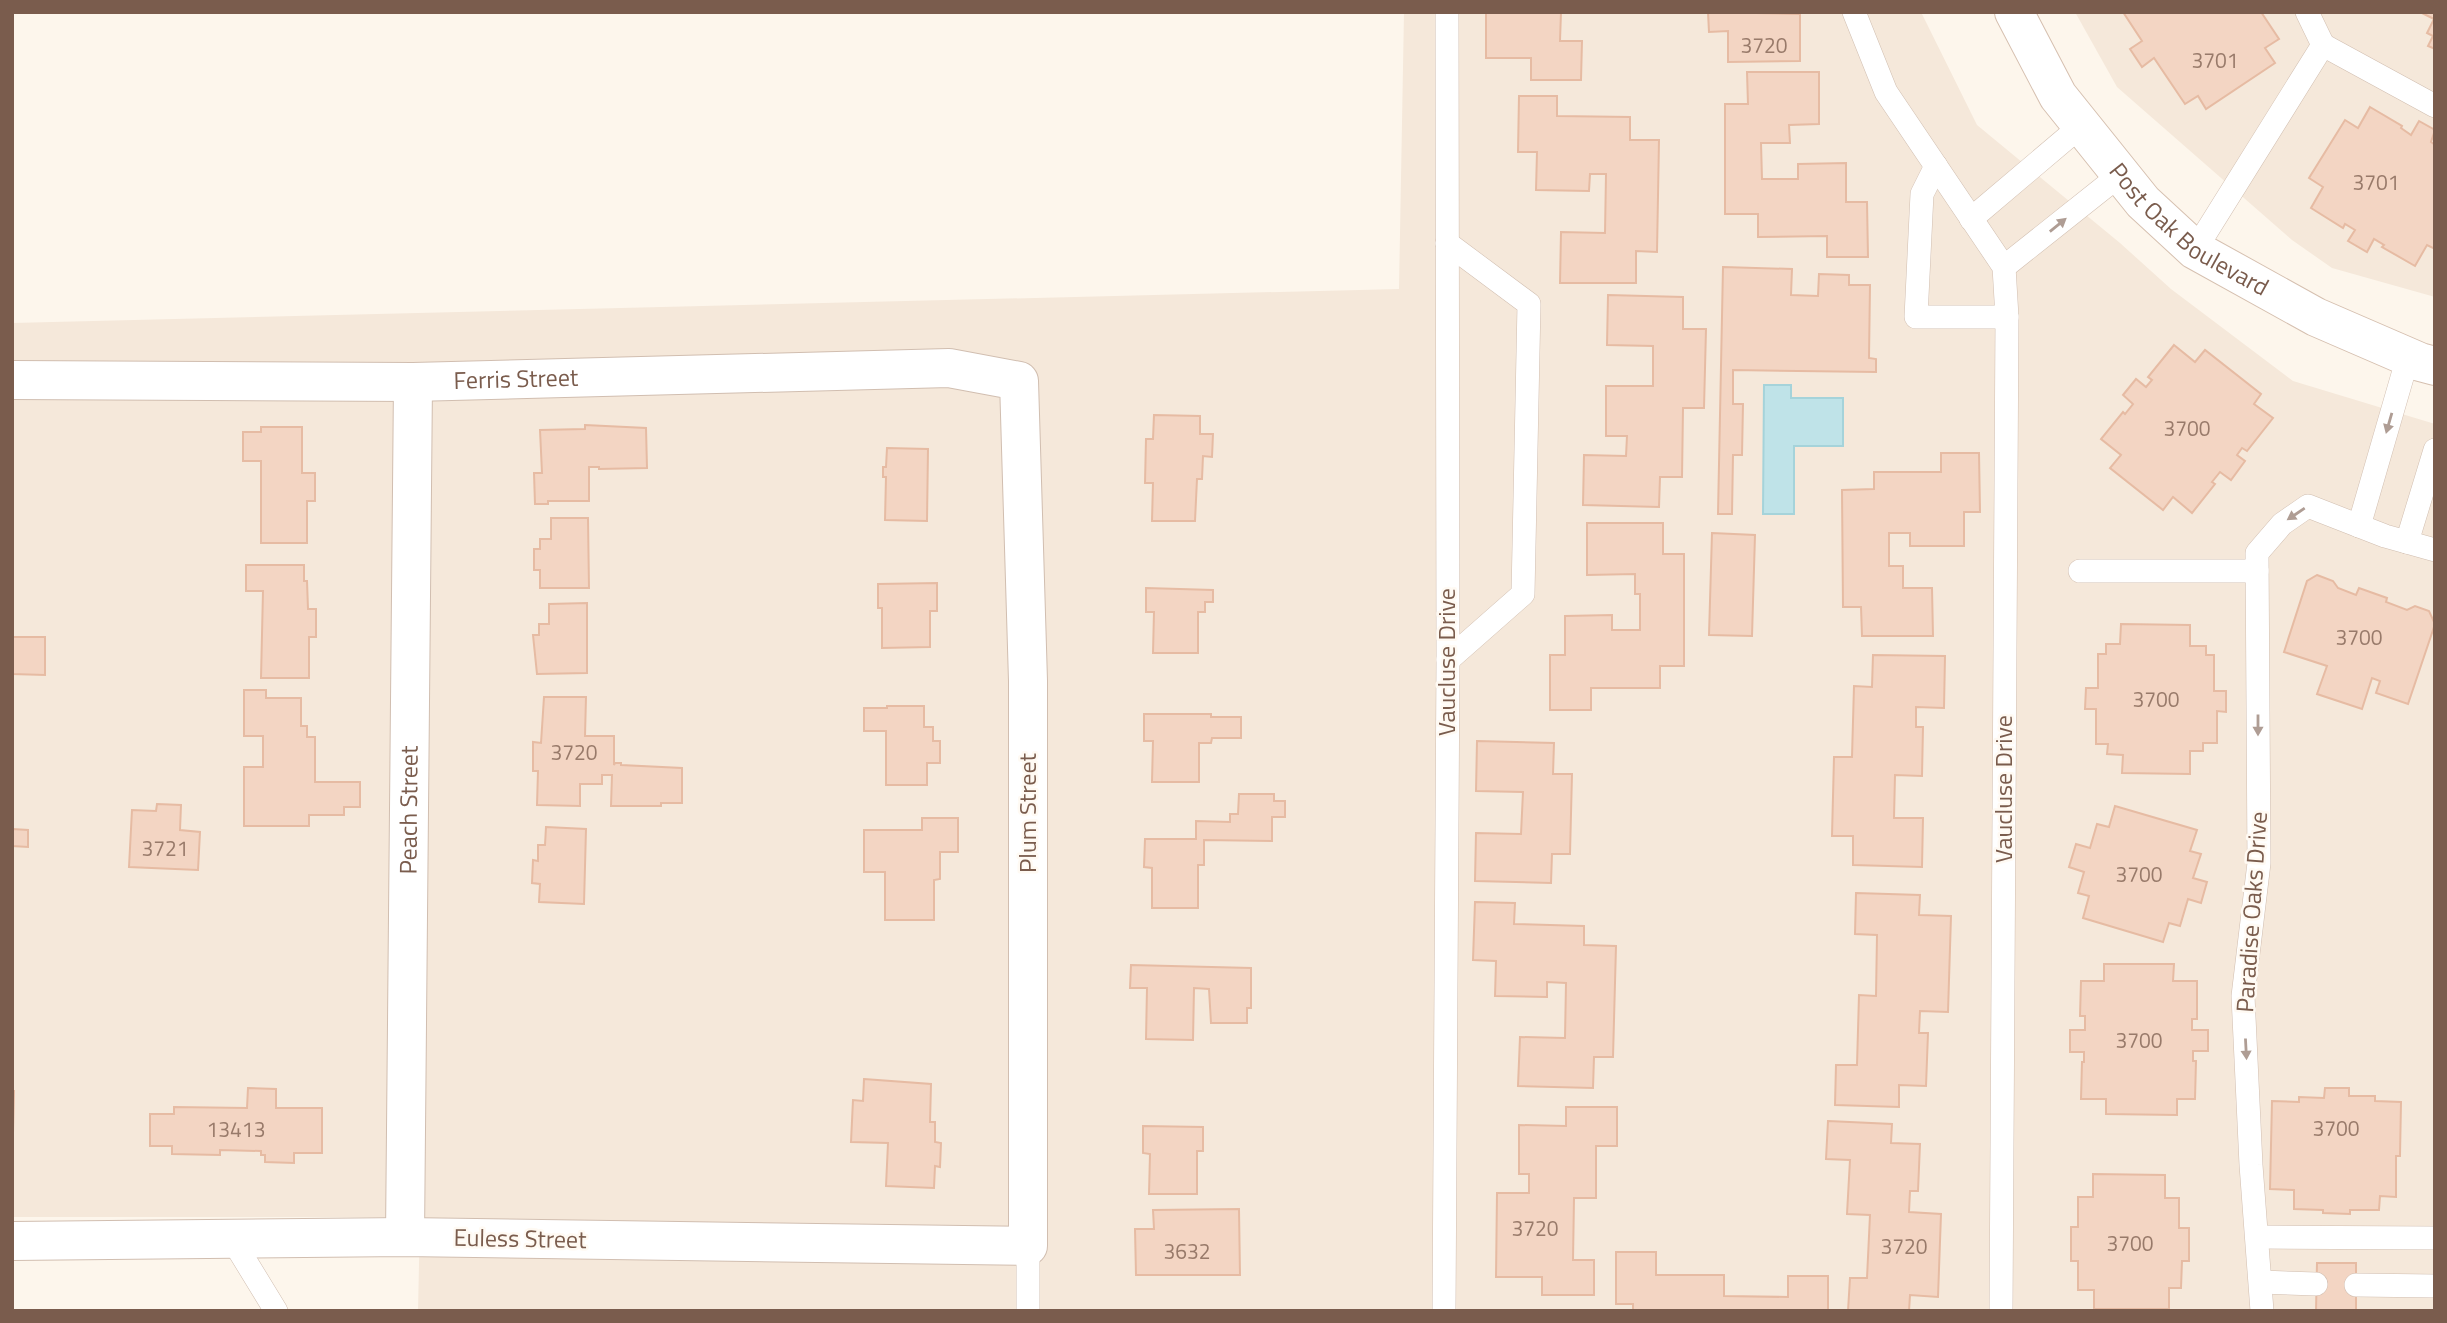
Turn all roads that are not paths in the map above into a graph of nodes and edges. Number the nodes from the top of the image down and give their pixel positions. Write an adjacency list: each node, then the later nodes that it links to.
1 (1447, 12): 11 (lane, Vaucluse Drive)
2 (1854, 12): 8 (lane)
3 (2014, 12): 7 (street, Post Oak Boulevard)
4 (2307, 12): 5 (lane)
5 (2323, 45): 6 (lane); 12 (lane)
6 (2435, 106)
7 (2082, 125): 9 (street, Post Oak Boulevard); 10 (lane)
8 (1936, 166): 10 (lane); 14 (lane)
9 (2121, 174): 12 (street, Post Oak Boulevard); 13 (lane, one-way to 9)
10 (1971, 219): 13 (lane)
11 (1447, 243): 25 (lane, Vaucluse Drive); 25 (lane)
12 (2195, 250): 15 (street, Post Oak Boulevard)
13 (2004, 268): 14 (lane, Vaucluse Drive)
14 (2007, 317): 39 (lane, Vaucluse Drive)
15 (2421, 361): 20 (lane, one-way to 20)
16 (12, 380): 18 (street, Ferris Street)
17 (1019, 381): 18 (street, Ferris Street); 31 (street, Plum Street)
18 (413, 383): 26 (street, Peach Street)
19 (2435, 450): 21 (lane)
20 (2358, 526): 21 (lane, Paradise Oaks Drive); 24 (lane, Paradise Oaks Drive, one-way to 24)
21 (2396, 539): 22 (lane, Paradise Oaks Drive)
22 (2435, 550)
23 (2080, 571): 24 (lane)
24 (2257, 571): 27 (lane, Paradise Oaks Drive, one-way to 27)
25 (1448, 660): 38 (lane, Vaucluse Drive)
26 (405, 1237): 29 (street, Euless Street); 31 (street, Euless Street)
27 (2258, 1237): 28 (lane); 32 (lane, Paradise Oaks Drive)
28 (2435, 1238)
29 (232, 1239): 30 (street, Euless Street); 36 (lane)
30 (12, 1241)
31 (1028, 1246): 37 (lane)
32 (2261, 1282): 33 (lane); 40 (lane, Paradise Oaks Drive)
33 (2316, 1284)
34 (2356, 1285): 35 (lane)
35 (2435, 1286)
36 (276, 1311)
37 (1028, 1311)
38 (1444, 1311)
39 (2001, 1311)
40 (2262, 1311)

